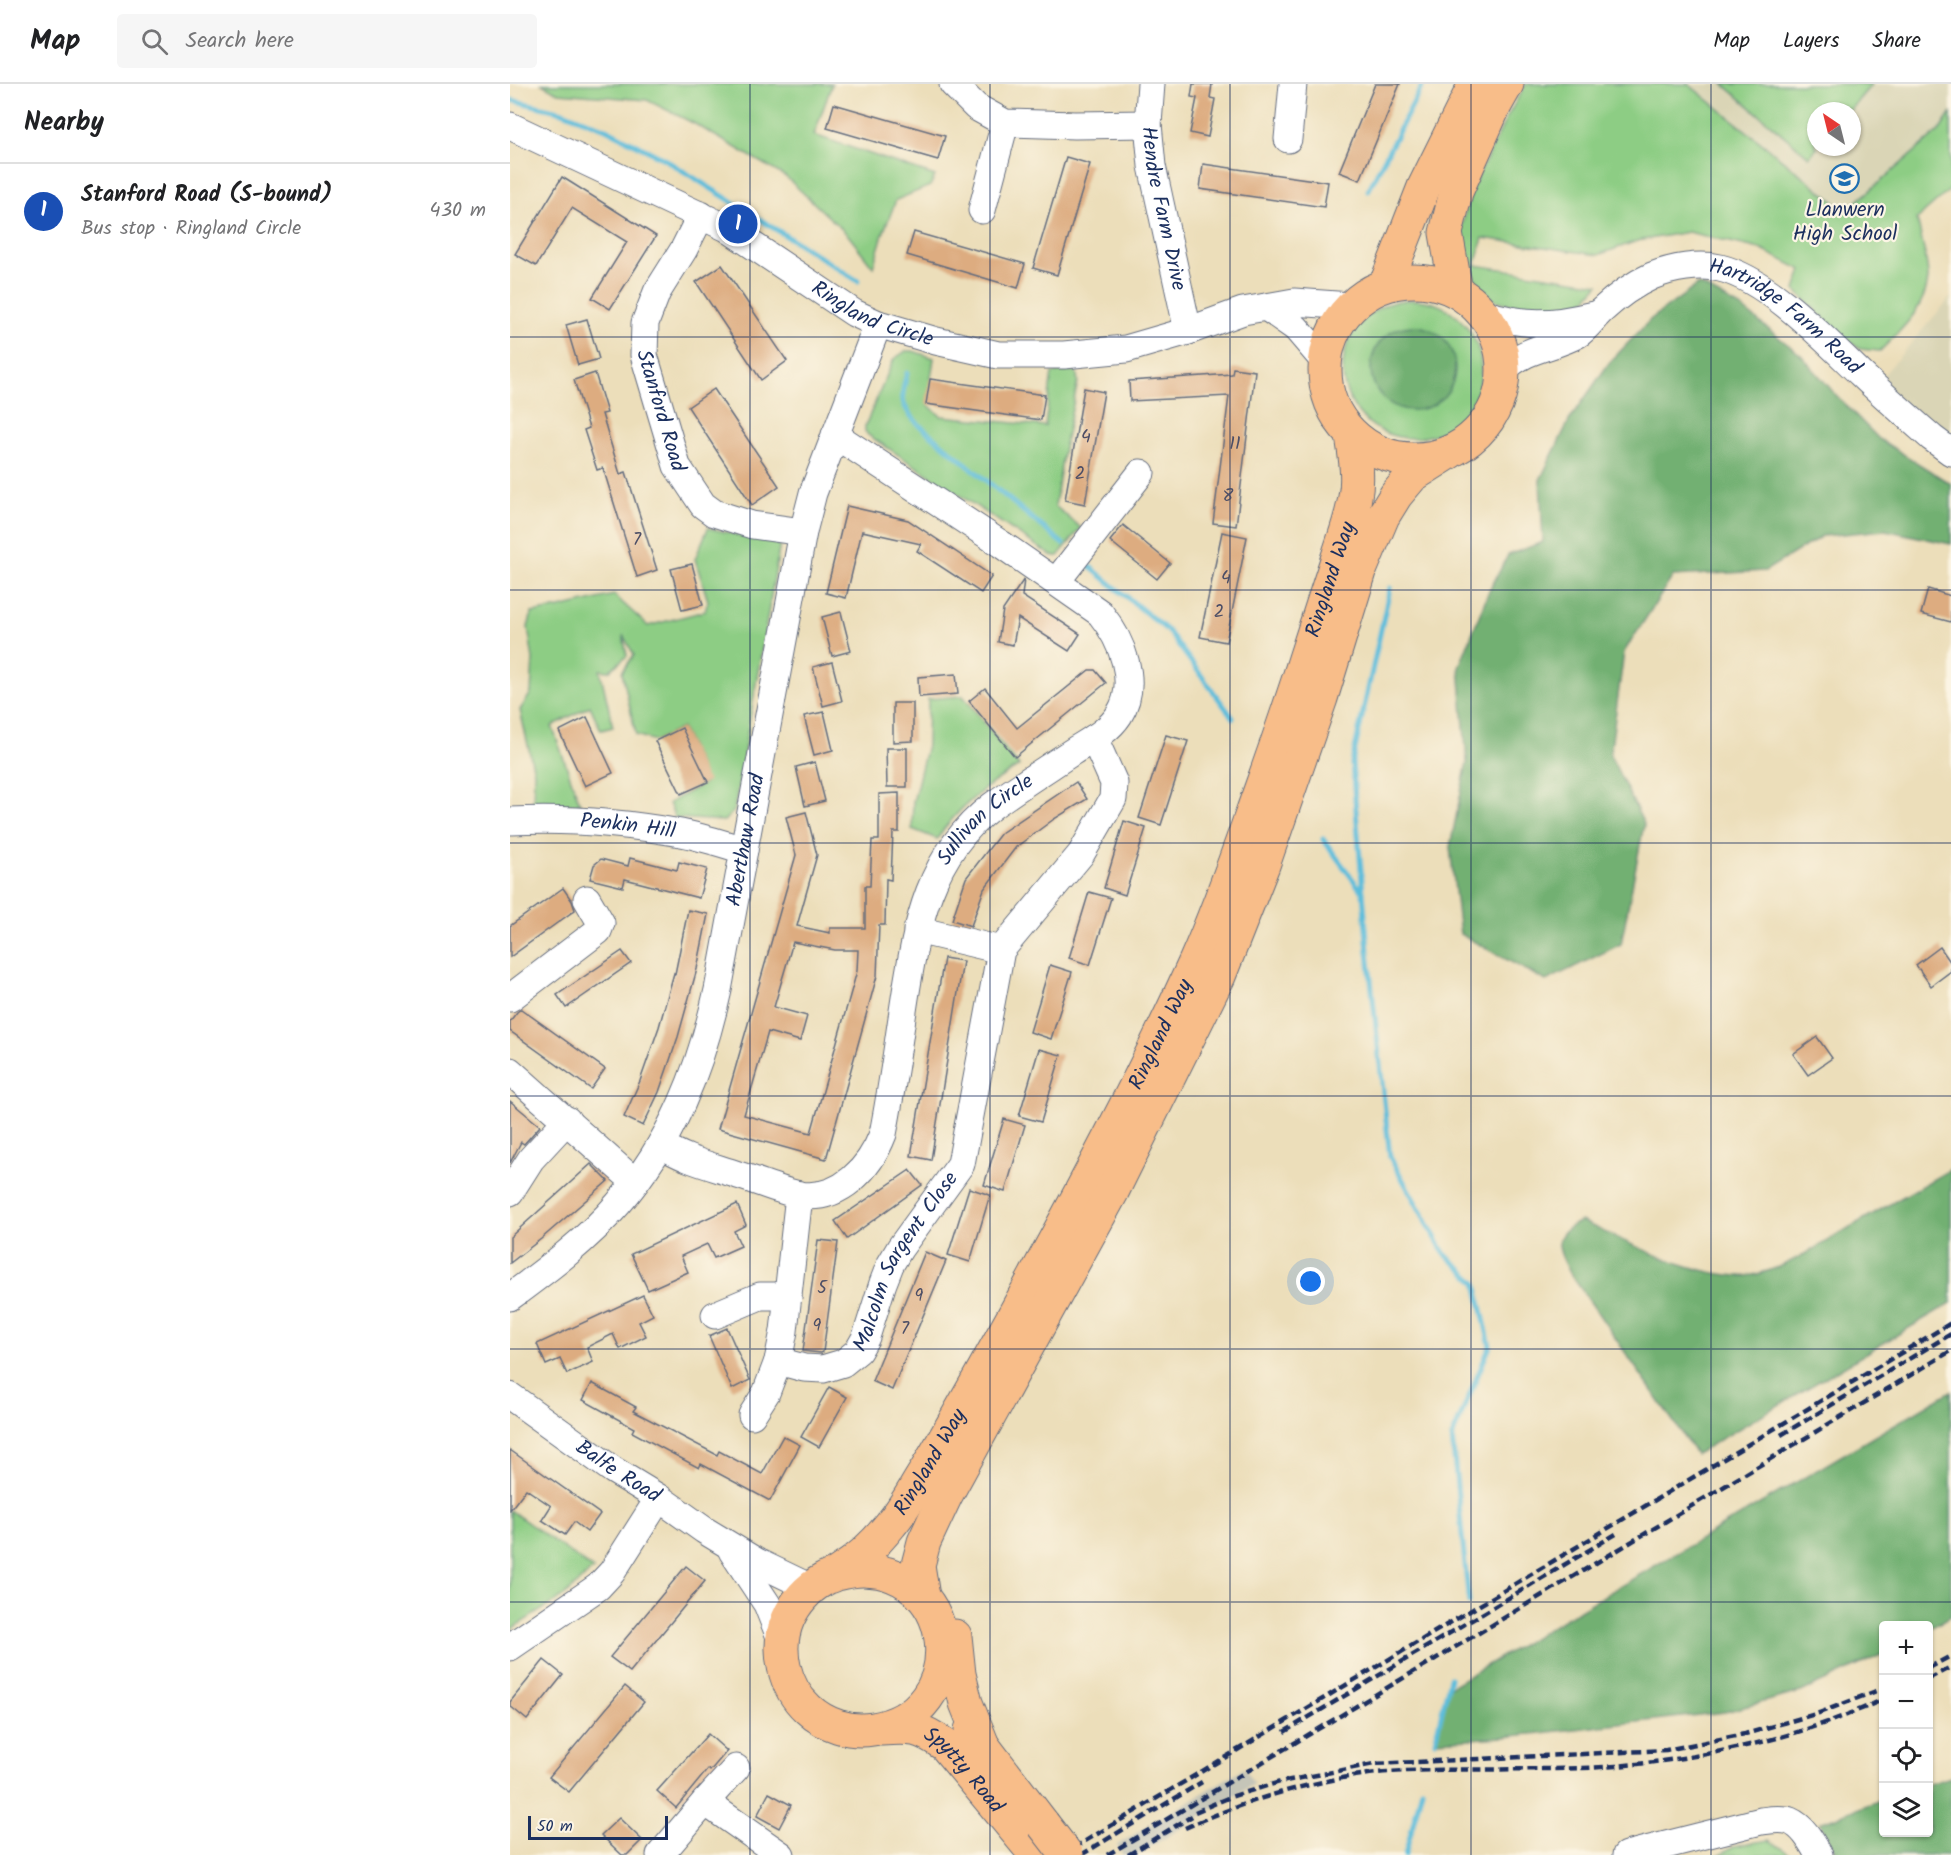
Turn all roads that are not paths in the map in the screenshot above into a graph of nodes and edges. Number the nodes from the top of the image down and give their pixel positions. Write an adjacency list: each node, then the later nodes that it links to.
1 (953, 84): 6 (street)
2 (1150, 84): 7 (street, Hendre Farm Drive)
3 (1293, 84): 9 (street)
4 (1475, 84): 12 (main road)
5 (1507, 84): 13 (main road)
6 (1005, 123): 7 (street); 10 (street)
7 (1148, 124): 19 (street, Hendre Farm Drive)
8 (510, 126): 11 (street, Ringland Circle)
9 (1288, 139)
10 (982, 210)
11 (701, 215): 18 (street, Ringland Circle); 27 (street, Stanford Road)
12 (1386, 284): 13 (main road, Ringland Way); 14 (main road, Ringland Way)
13 (1456, 290): 16 (main road, Ringland Way)
14 (1351, 306): 15 (street, Ringland Circle); 20 (main road, Ringland Way)
15 (1266, 307): 19 (street, Ringland Circle); 20 (street)
16 (1485, 314): 17 (street, Hartridge Farm Road); 21 (main road, Ringland Way)
17 (1598, 314): 21 (street, Hartridge Farm Road); 25 (street, Hartridge Farm Road)
18 (878, 324): 19 (street, Ringland Circle); 22 (street, Aberthaw Road)
19 (1188, 331)
20 (1325, 362): 23 (main road, Ringland Way)
21 (1504, 369): 24 (main road, Ringland Way)
22 (835, 435): 27 (street, Aberthaw Road); 28 (street, Sullivan Circle)
23 (1352, 435): 24 (main road, Ringland Way); 51 (main road, Ringland Way)
24 (1450, 452): 47 (main road, Ringland Way)
25 (1951, 452)
26 (1142, 473): 28 (street)
27 (803, 532): 31 (street, Aberthaw Road)
28 (1056, 582): 29 (street, Sullivan Circle)
29 (1094, 738): 33 (street, Sullivan Circle); 34 (street, Malcolm Sargent Close)
30 (510, 821): 31 (street, Penkin Hill)
31 (744, 850): 38 (street, Aberthaw Road)
32 (587, 899): 35 (street)
33 (917, 930): 34 (street); 41 (street, Sullivan Circle)
34 (1001, 950): 45 (street, Malcolm Sargent Close)
35 (510, 998)
36 (510, 1071): 37 (street)
37 (567, 1120): 39 (street); 40 (street)
38 (662, 1144): 39 (street, Aberthaw Road); 41 (street, Sullivan Circle)
39 (635, 1182): 43 (street, Aberthaw Road)
40 (510, 1192)
41 (799, 1195): 42 (street)
42 (788, 1296): 44 (street); 45 (street)
43 (510, 1297)
44 (715, 1315)
45 (778, 1361): 48 (street)
46 (510, 1396): 49 (street, Balfe Road)
47 (991, 1412): 52 (main road, Ringland Way); 57 (main road, Ringland Way)
48 (752, 1415)
49 (659, 1498): 50 (street, Balfe Road); 54 (street)
50 (728, 1545): 51 (street, Balfe Road); 53 (street, Balfe Road)
51 (824, 1581): 52 (main road, Balfe Road); 53 (main road, Balfe Road)
52 (923, 1597): 55 (main road, Balfe Road)
53 (782, 1642): 56 (main road, Balfe Road)
54 (510, 1647)
55 (940, 1673): 56 (main road, Balfe Road); 57 (main road, Spytty Road)
56 (869, 1730): 60 (main road, Spytty Road)
57 (984, 1748): 60 (main road, Spytty Road)
58 (736, 1768): 59 (street)
59 (705, 1802): 61 (street); 62 (street)
60 (1033, 1839): 63 (main road, Spytty Road, bridge)
61 (660, 1855)
62 (781, 1855)
63 (1067, 1855)
64 (1626, 1855): 65 (street)
65 (1819, 1855)

